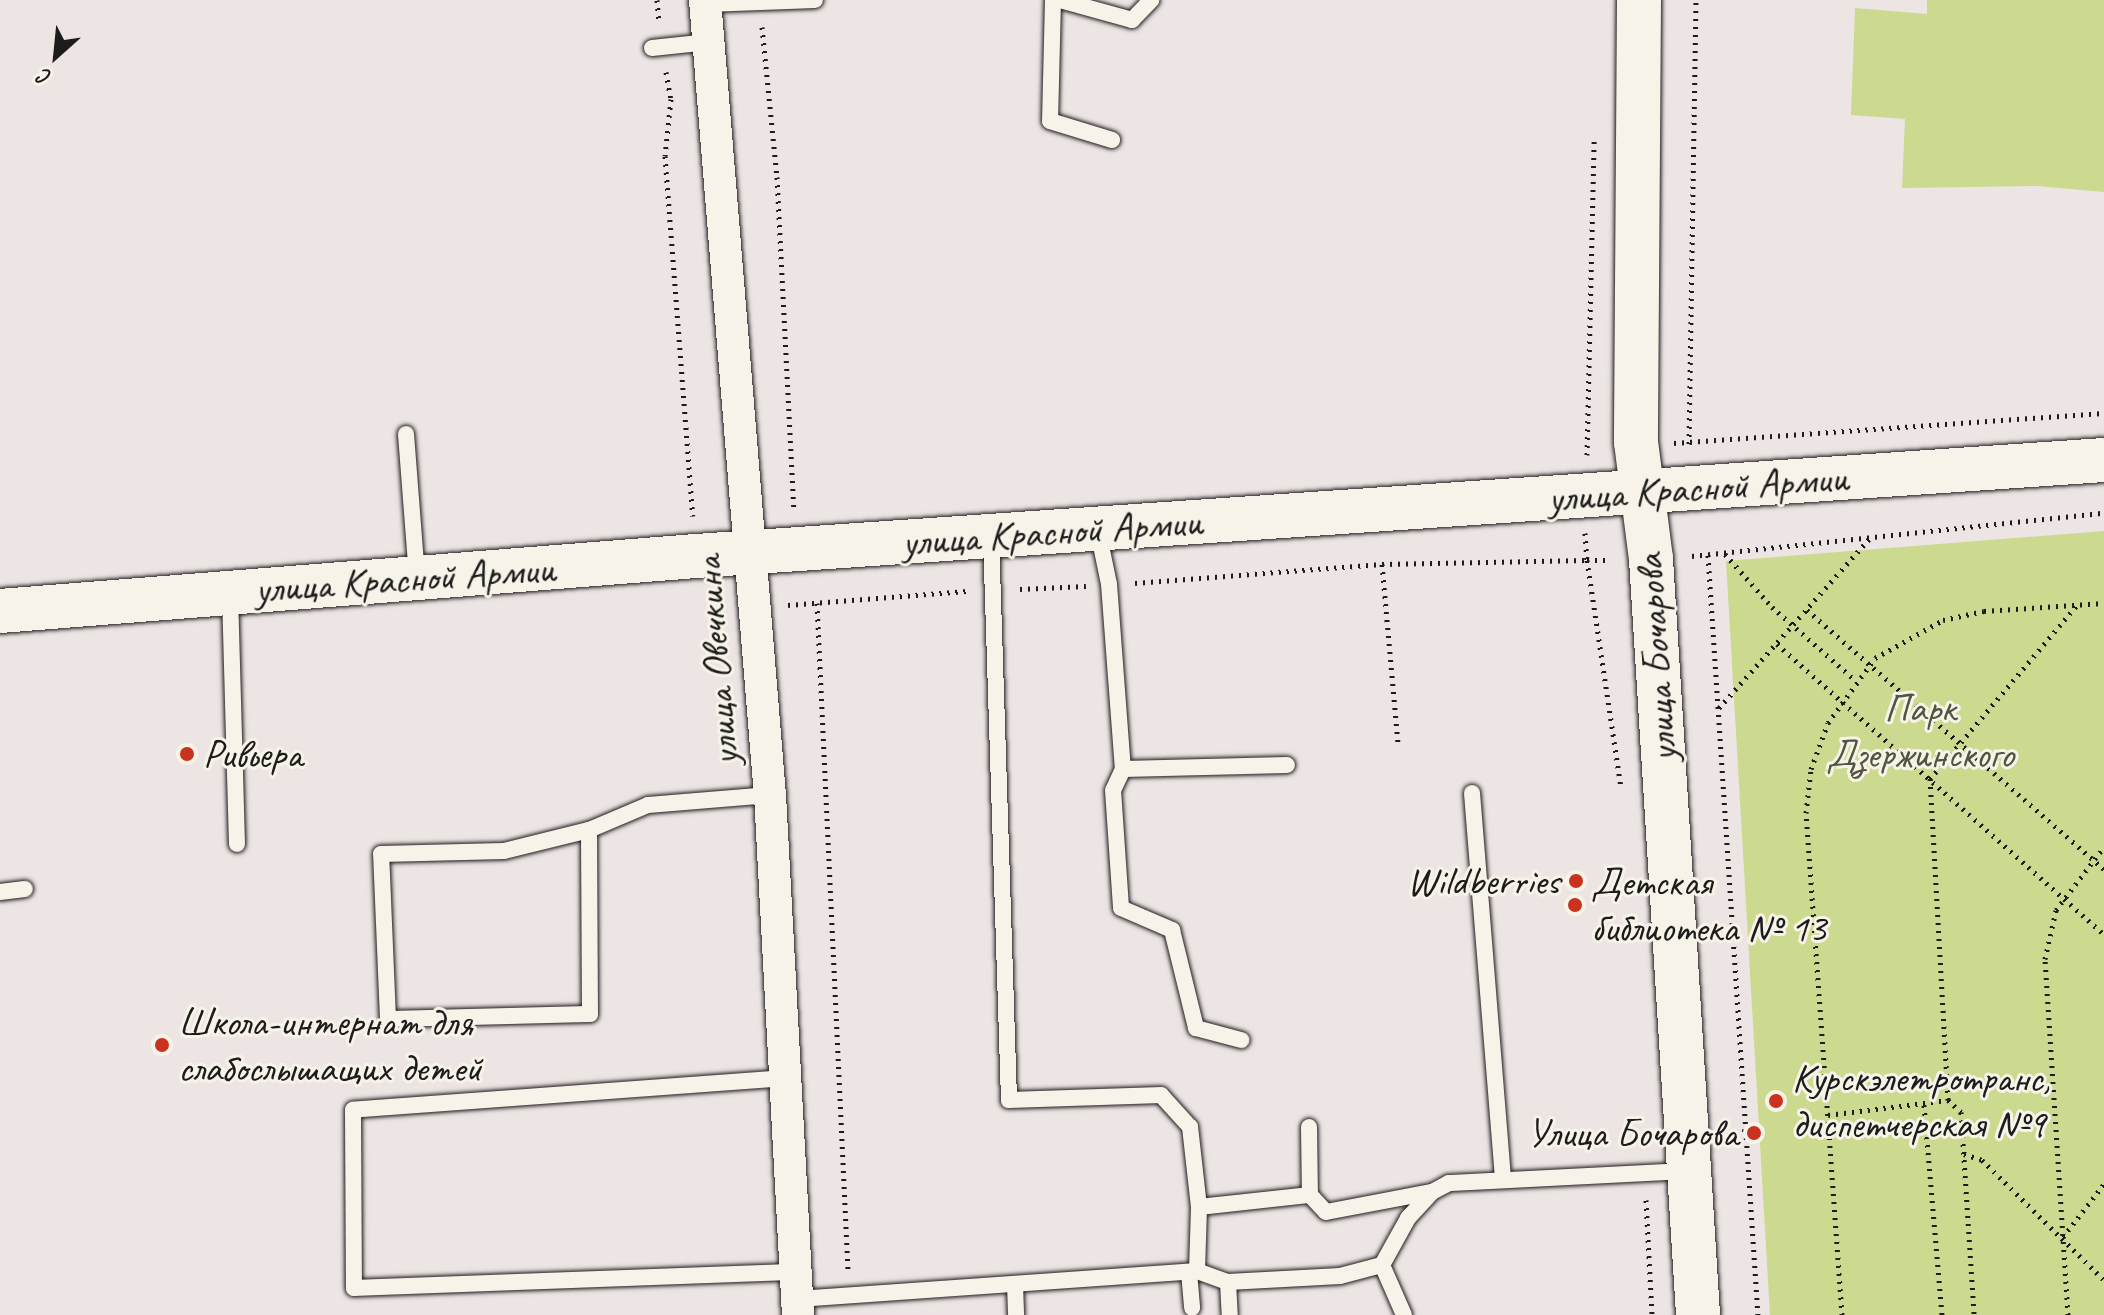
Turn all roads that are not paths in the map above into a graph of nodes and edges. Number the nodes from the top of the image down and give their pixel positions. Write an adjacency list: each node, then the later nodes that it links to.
1 (815, 0): 6 (lane)
2 (1053, 0): 9 (lane)
3 (1060, 0): 4 (lane)
4 (1151, 0)
5 (1639, 0): 12 (main road, улица Бочарова)
6 (706, 2): 7 (street, улица Овечкина)
7 (709, 42): 8 (lane); 15 (street, улица Овечкина)
8 (656, 48)
9 (1112, 140)
10 (406, 434): 16 (lane)
11 (2104, 460): 12 (main road, улица Красной Армии)
12 (1641, 493): 13 (main road, улица Красной Армии); 30 (main road, улица Бочарова)
13 (1098, 529): 14 (main road, улица Красной Армии); 20 (lane)
14 (991, 536): 15 (main road, улица Красной Армии); 34 (lane)
15 (749, 553): 16 (main road, улица Красной Армии); 22 (street, улица Овечкина)
16 (417, 578): 17 (main road, улица Красной Армии)
17 (230, 592): 18 (main road, улица Красной Армии); 24 (lane)
18 (0, 611)
19 (1287, 765): 20 (lane)
20 (1123, 769): 27 (lane)
21 (1472, 793): 31 (lane)
22 (770, 795): 23 (lane); 28 (street, улица Овечкина)
23 (589, 830): 23 (lane)
24 (237, 844)
25 (25, 889): 26 (lane)
26 (0, 892)
27 (1241, 1040)
28 (785, 1078): 39 (street, улица Овечкина); 39 (lane)
29 (1309, 1127): 33 (lane)
30 (1691, 1170): 31 (lane); 44 (main road, улица Бочарова)
31 (1503, 1177): 32 (lane)
32 (1432, 1192): 33 (lane); 35 (lane)
33 (1310, 1195): 34 (lane)
34 (1199, 1207): 36 (lane)
35 (1382, 1265): 37 (lane); 43 (lane)
36 (1193, 1271): 37 (lane); 38 (lane); 40 (lane)
37 (1228, 1282): 42 (lane)
38 (1015, 1284): 39 (lane); 41 (lane)
39 (797, 1295)
40 (1192, 1308)
41 (1016, 1315)
42 (1230, 1315)
43 (1404, 1315)
44 (1698, 1315)

